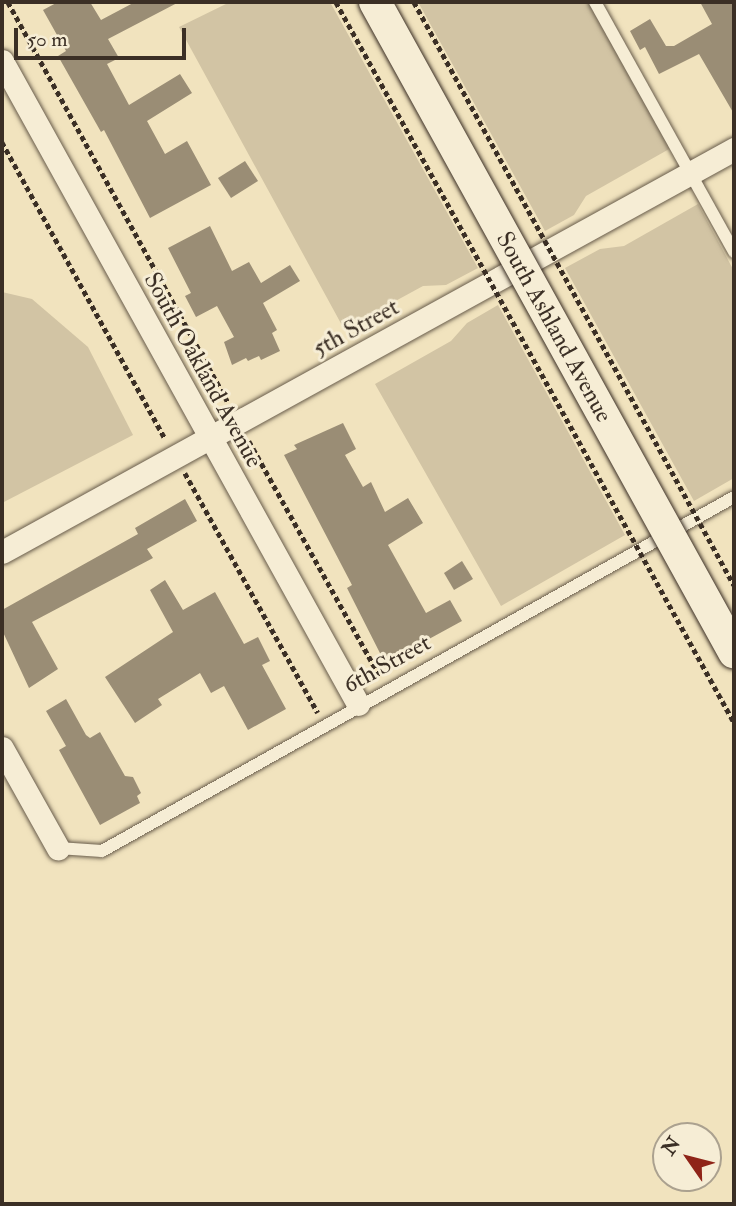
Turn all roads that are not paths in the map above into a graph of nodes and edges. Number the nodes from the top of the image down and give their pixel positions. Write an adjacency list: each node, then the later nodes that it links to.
1 (375, 2): 10 (main road, South Ashland Avenue, bridge)
2 (595, 2): 5 (lane)
3 (2, 61): 7 (street, South Oakland Avenue)
4 (734, 149): 5 (street, 5th Street)
5 (691, 174): 6 (lane); 7 (street, 5th Street)
6 (734, 252)
7 (210, 438): 9 (street, 5th Street); 11 (street, South Oakland Avenue)
8 (734, 497): 11 (lane, 6th Street)
9 (2, 552)
10 (734, 652)
11 (358, 704): 13 (lane, 6th Street)
12 (2, 748): 13 (street)
13 (58, 848)

